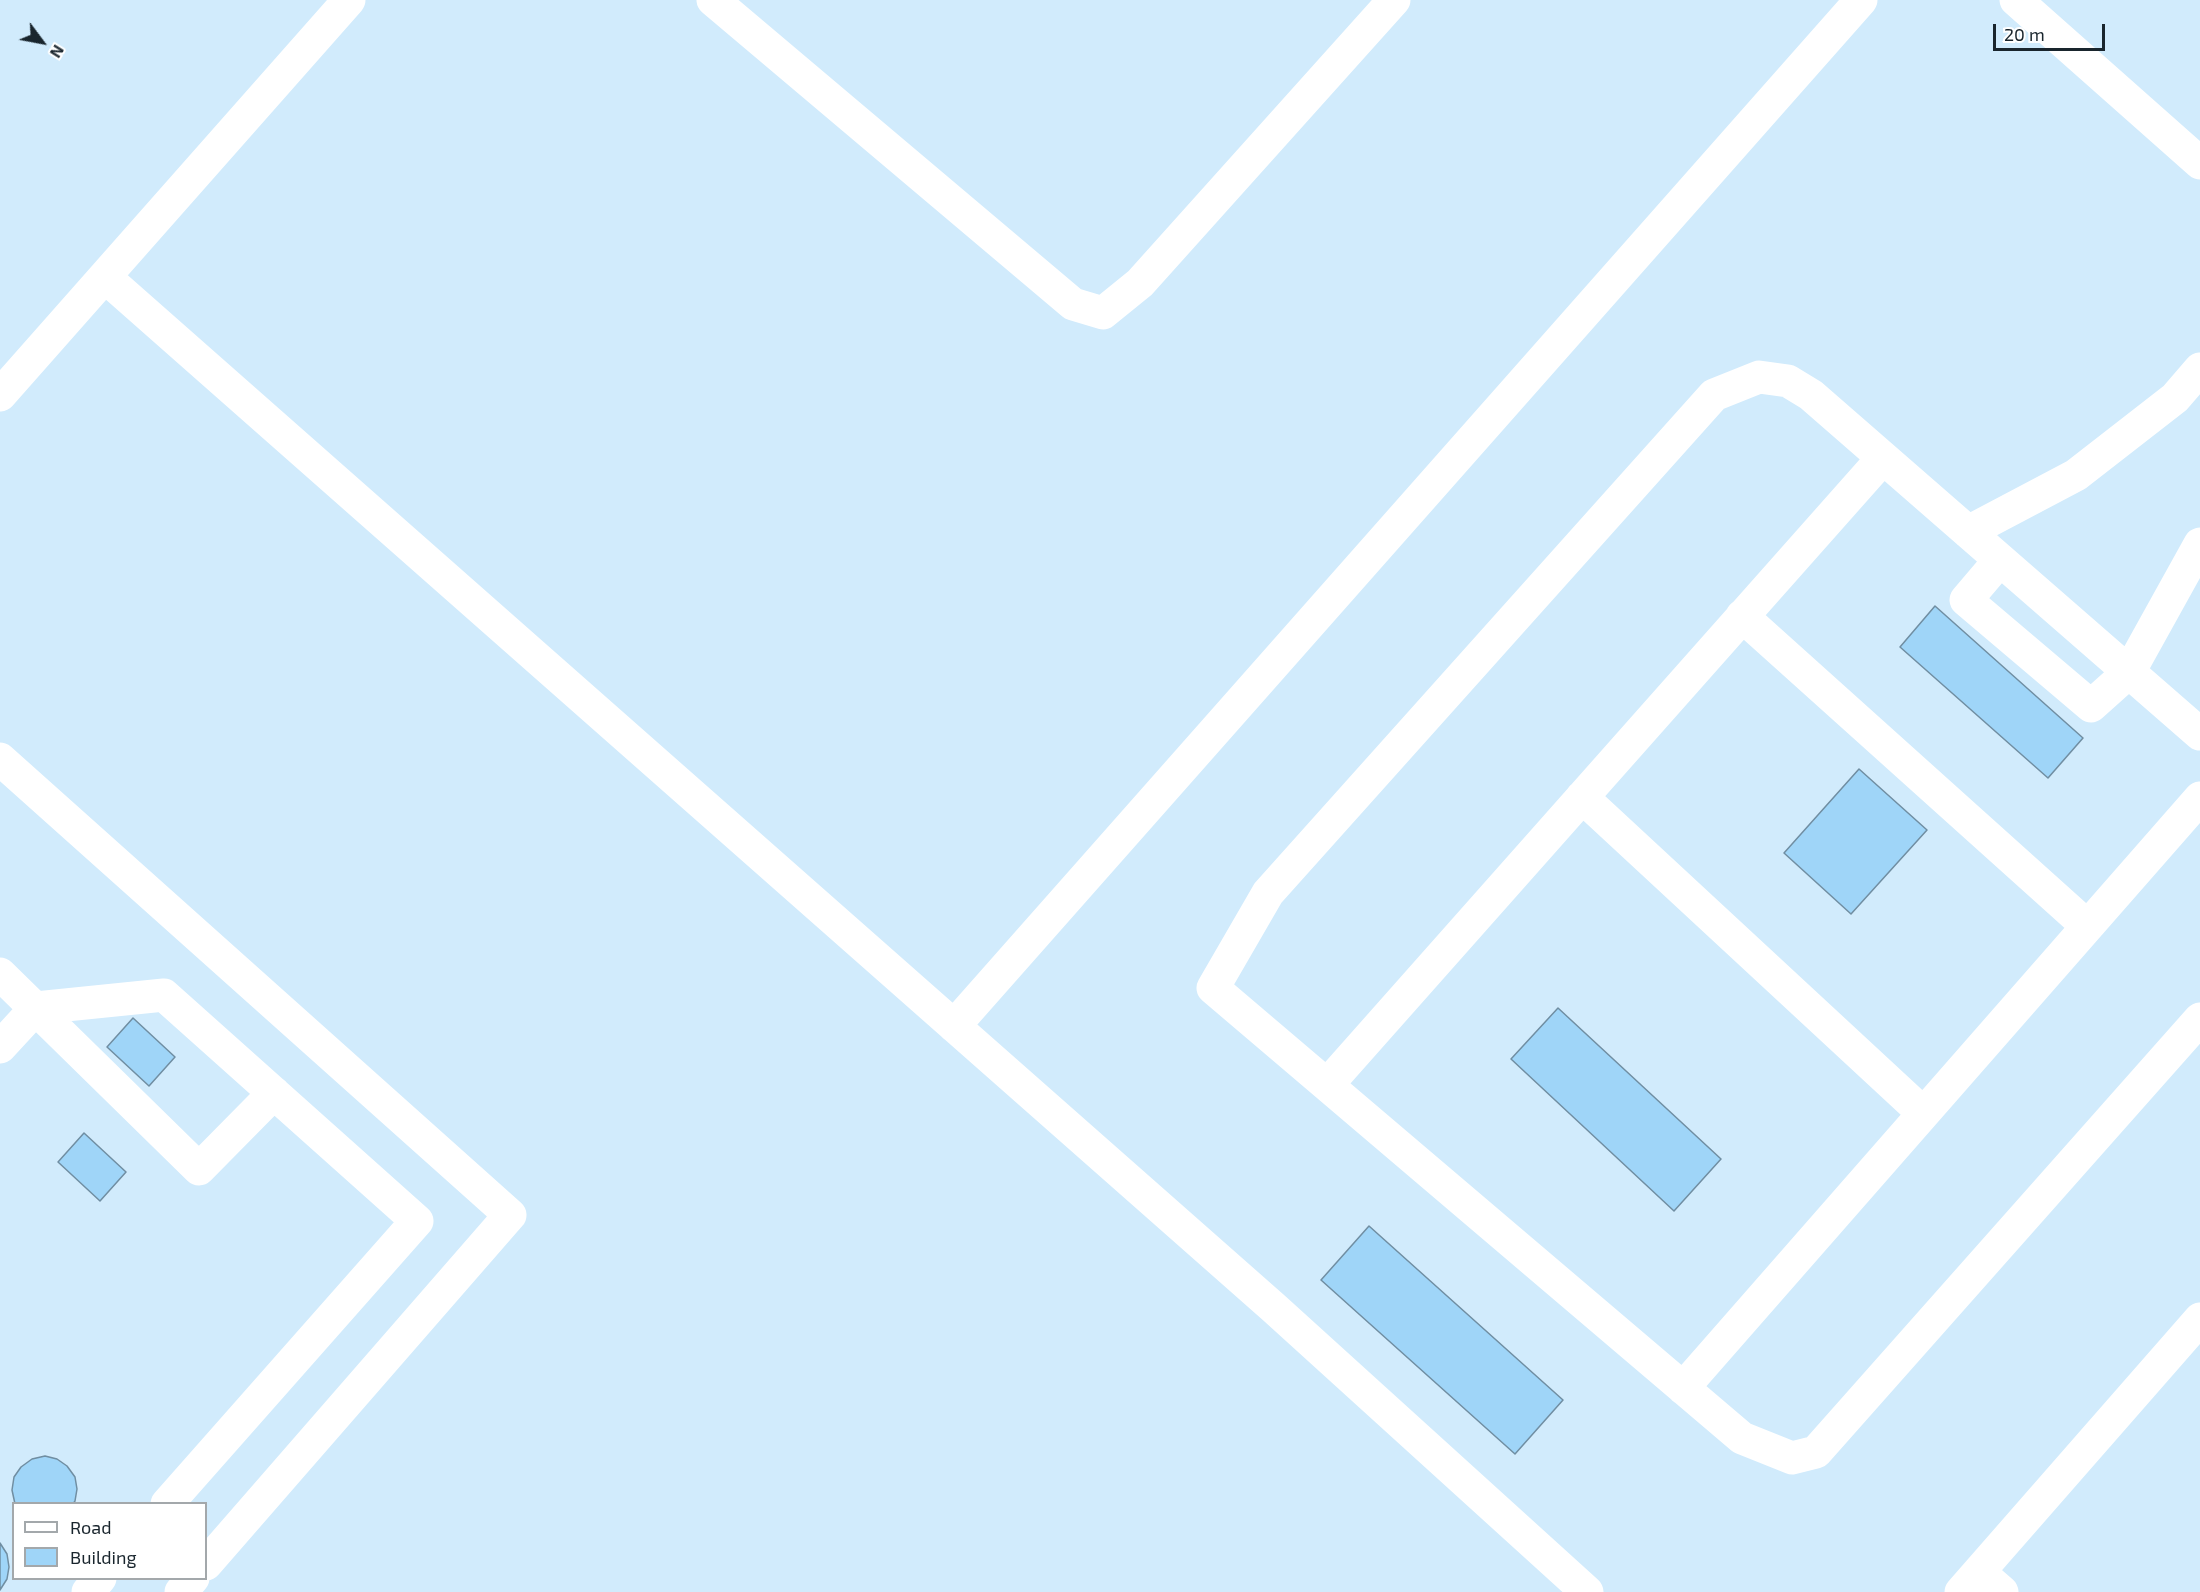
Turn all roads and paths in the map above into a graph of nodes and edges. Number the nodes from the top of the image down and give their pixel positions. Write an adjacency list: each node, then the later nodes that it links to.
1 (349, 0): 7 (street)
2 (713, 0): 3 (street)
3 (1394, 0)
4 (1861, 0): 24 (street)
5 (2016, 0): 6 (street)
6 (2200, 163)
7 (105, 277): 9 (street); 24 (street)
8 (2200, 369): 11 (street)
9 (0, 395)
10 (1883, 458): 11 (street); 14 (street); 26 (street)
11 (1968, 532): 13 (street)
12 (2200, 544): 15 (street)
13 (2000, 560): 15 (street); 15 (street)
14 (1742, 616): 18 (street); 20 (street)
15 (2129, 672): 16 (street)
16 (2200, 734)
17 (0, 759): 32 (street)
18 (1582, 797): 26 (street); 28 (street)
19 (2200, 798): 20 (street)
20 (2087, 926): 28 (street)
21 (0, 974): 22 (street)
22 (36, 1008): 25 (street); 27 (street); 27 (street)
23 (2200, 1019): 30 (street)
24 (954, 1026): 38 (street)
25 (0, 1047)
26 (1327, 1085): 30 (street)
27 (274, 1093): 31 (street)
28 (1923, 1113): 30 (street)
29 (2200, 1319): 35 (street)
30 (1683, 1388)
31 (168, 1502)
32 (207, 1563)
33 (98, 1580): 36 (street)
34 (191, 1580): 37 (street)
35 (1981, 1585)
36 (88, 1592)
37 (181, 1592)
38 (1587, 1592)

